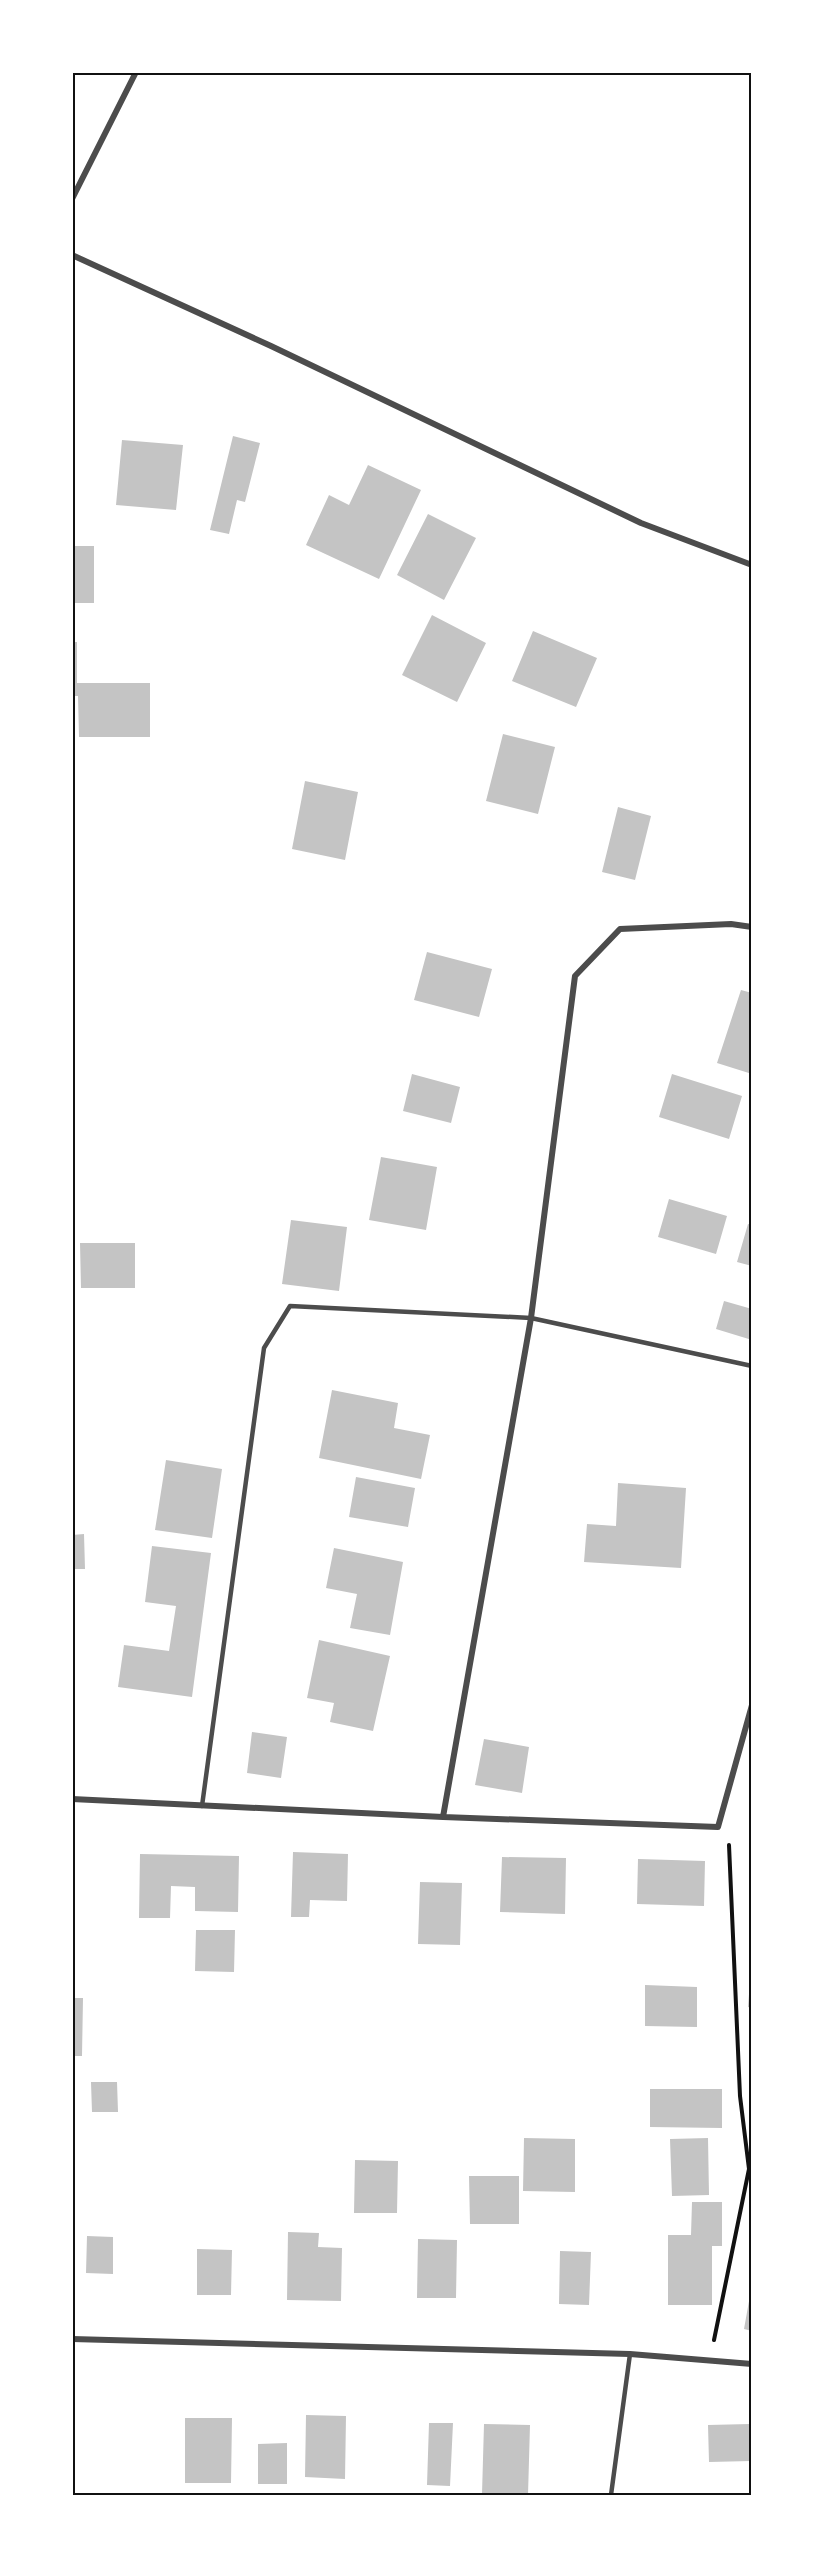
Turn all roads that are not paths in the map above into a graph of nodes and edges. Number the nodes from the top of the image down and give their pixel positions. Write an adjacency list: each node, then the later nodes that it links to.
1 (136, 72): 2 (street)
2 (72, 199)
3 (72, 255): 4 (street)
4 (752, 565)
5 (752, 927): 6 (street)
6 (531, 1318): 7 (lane); 10 (lane); 11 (street)
7 (752, 1366)
8 (752, 1705): 11 (street)
9 (72, 1799): 10 (street)
10 (202, 1806): 11 (street)
11 (442, 1817)
12 (72, 2339): 13 (street)
13 (630, 2354): 14 (street); 15 (lane)
14 (752, 2364)
15 (611, 2495)

